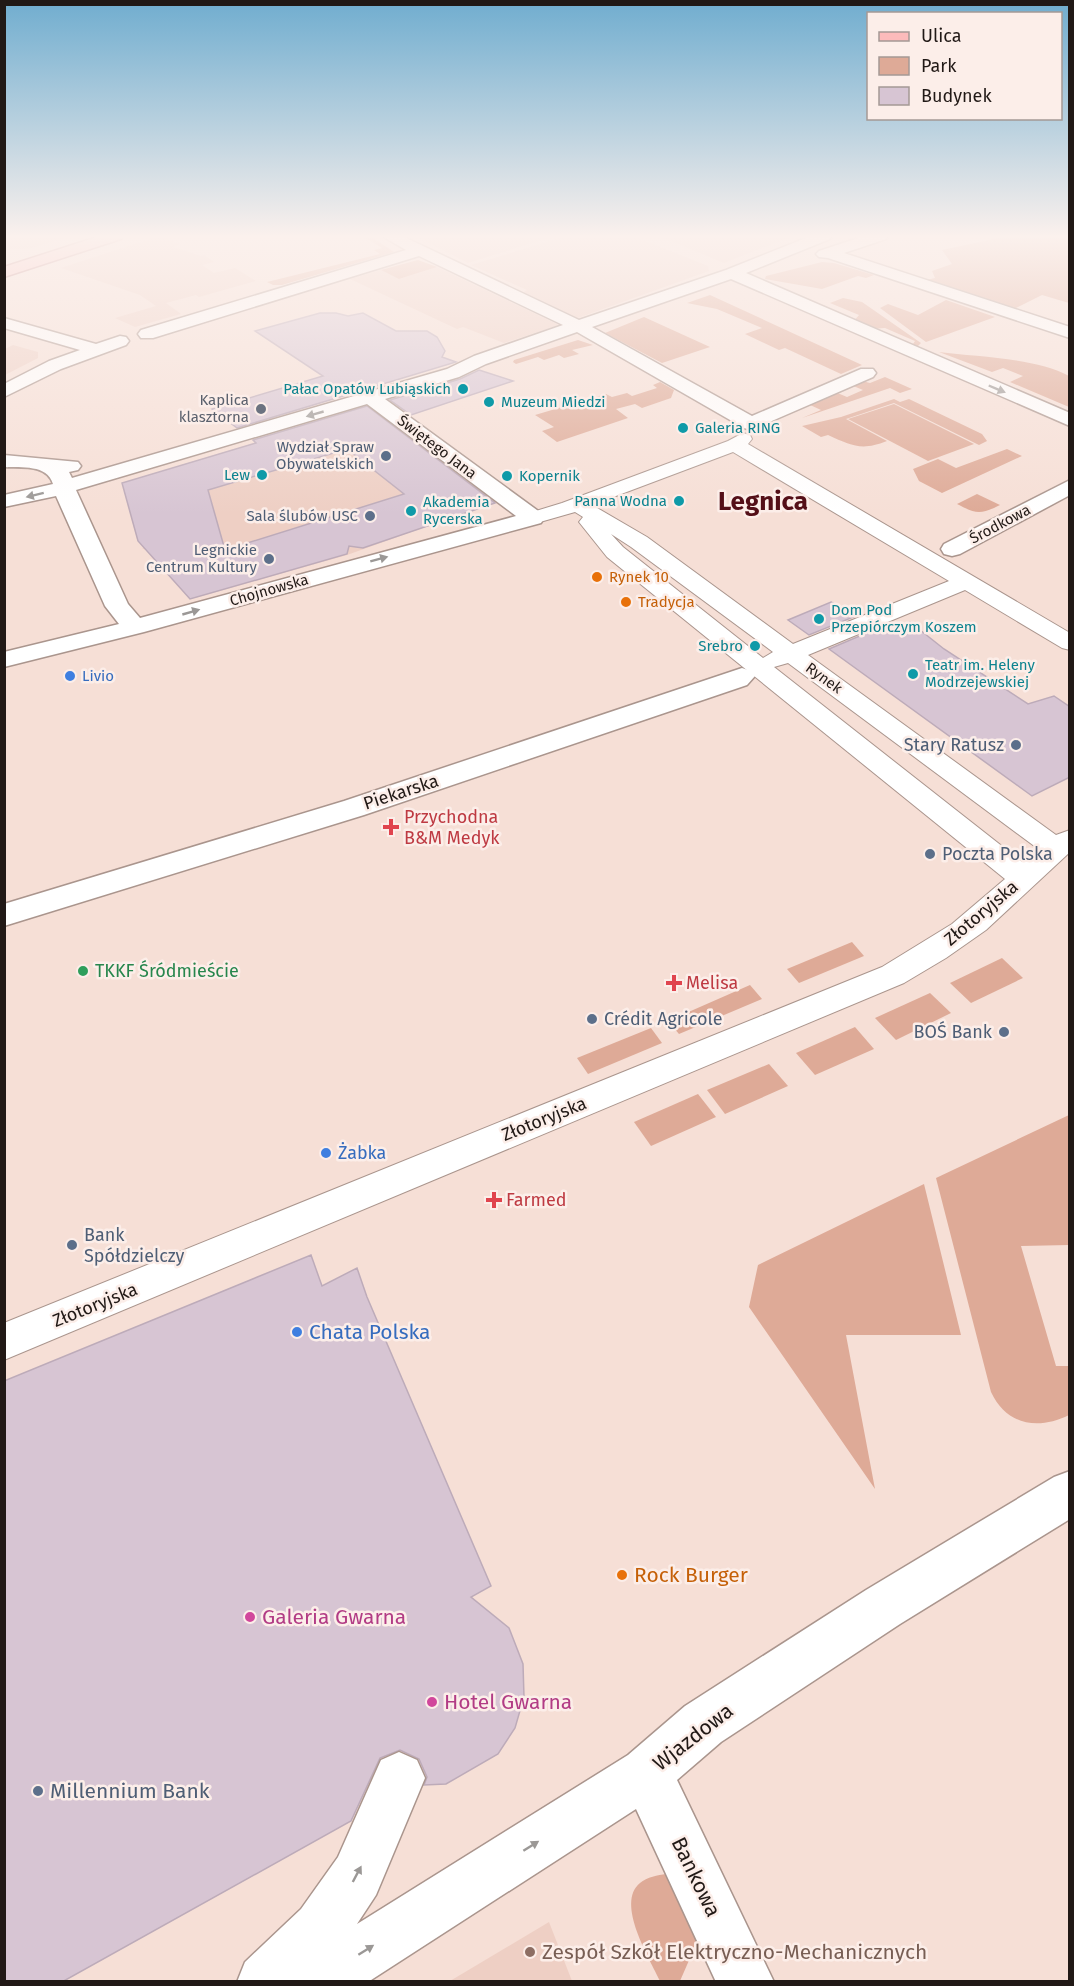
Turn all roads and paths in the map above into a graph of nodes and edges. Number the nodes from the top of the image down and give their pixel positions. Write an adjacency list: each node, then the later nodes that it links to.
1 (24, 329): 8 (street)
2 (165, 329): 6 (street)
3 (570, 329): 11 (street)
4 (582, 329): 13 (street)
5 (860, 329): 12 (street, one-way to 12)
6 (147, 334)
7 (120, 341): 8 (street)
8 (96, 349): 10 (street)
9 (867, 373): 13 (street)
10 (4, 392)
11 (371, 398): 16 (street, one-way to 16); 21 (street, Świętego Jana)
12 (1070, 420)
13 (743, 436): 20 (street); 23 (street)
14 (4, 460): 15 (street)
15 (49, 465): 16 (street); 17 (street)
16 (127, 468): 17 (street)
17 (65, 485): 19 (street, one-way to 19); 25 (street)
18 (1070, 486): 22 (street, Środkowa)
19 (4, 501)
20 (576, 504): 21 (street); 27 (street, Rynek); 29 (street, Rynek)
21 (533, 518): 25 (street, Chojnowska, one-way to 21)
22 (952, 549): 23 (street, Środkowa)
23 (930, 560): 24 (street)
24 (966, 582): 26 (street); 27 (street, Piekarska)
25 (135, 627): 28 (street, Chojnowska)
26 (1070, 643)
27 (792, 655): 29 (street, Piekarska); 30 (street, Rynek)
28 (4, 660)
29 (749, 671): 31 (street, Rynek); 32 (street, Piekarska)
30 (1062, 843): 31 (street, Złotoryjska)
31 (1023, 878): 33 (street, Złotoryjska)
32 (4, 915)
33 (4, 1342)
34 (1070, 1493): 35 (street, Wjazdowa)
35 (646, 1773): 38 (street, Wjazdowa, one-way to 35); 39 (street, Bankowa)
36 (399, 1778): 37 (street, one-way to 36)
37 (265, 1982)
38 (316, 1982)
39 (746, 1982)

